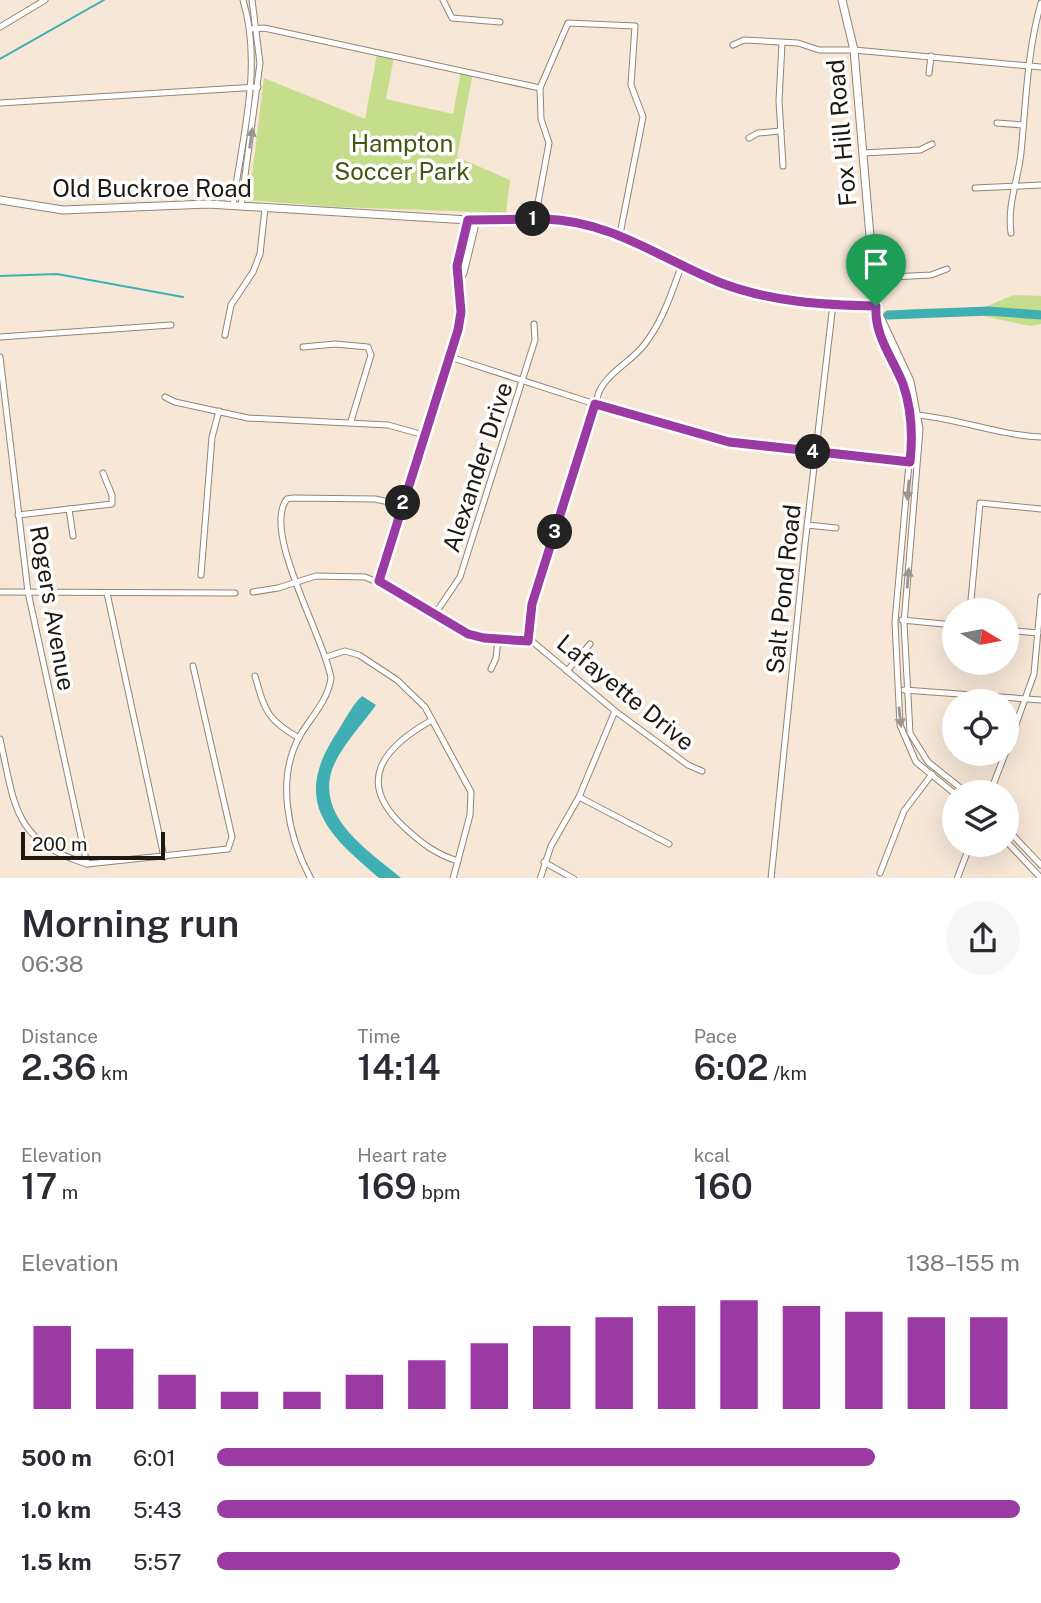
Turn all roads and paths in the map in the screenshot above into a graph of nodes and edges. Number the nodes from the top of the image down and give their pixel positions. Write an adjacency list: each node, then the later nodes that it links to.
1 (45, 0): 8 (street)
2 (243, 0): 10 (street)
3 (252, 0): 9 (street)
4 (443, 0): 7 (street)
5 (842, 0): 13 (main road, Fox Hill Road)
6 (1041, 3): 15 (street)
7 (500, 22)
8 (0, 27)
9 (257, 28): 10 (street); 19 (street); 20 (street)
10 (250, 29): 18 (street)
11 (782, 43): 12 (street); 13 (street); 24 (street)
12 (733, 45)
13 (854, 50): 14 (street); 27 (main road, Fox Hill Road)
14 (931, 56): 15 (street); 17 (street)
15 (1029, 66): 16 (street); 23 (street)
16 (1041, 67)
17 (929, 73)
18 (250, 87): 19 (street); 21 (street); 33 (street)
19 (258, 87): 34 (street, one-way to 19)
20 (540, 88): 36 (street); 40 (street)
21 (0, 103)
22 (997, 123): 23 (street)
23 (1023, 125): 29 (street)
24 (781, 131): 25 (street); 28 (street)
25 (749, 138)
26 (932, 144): 27 (street)
27 (863, 153): 43 (main road, Fox Hill Road)
28 (783, 166)
29 (1015, 186): 30 (street); 31 (street); 39 (street)
30 (1041, 186)
31 (975, 188)
32 (0, 200): 33 (main road, Old Buckroe Road)
33 (233, 205): 34 (main road, Old Buckroe Road)
34 (242, 206): 35 (main road, Old Buckroe Road)
35 (265, 208): 37 (main road, Old Buckroe Road); 49 (street)
36 (535, 219): 38 (main road, Old Buckroe Road); 40 (main road, Old Buckroe Road)
37 (468, 220): 38 (main road, Old Buckroe Road); 44 (street)
38 (477, 220): 44 (street)
39 (1011, 233)
40 (620, 234): 41 (main road, Old Buckroe Road)
41 (682, 264): 45 (main road, Old Buckroe Road); 56 (street)
42 (947, 269): 43 (street)
43 (873, 278): 46 (main road, Fox Hill Road)
44 (460, 280): 53 (street)
45 (833, 304): 46 (main road, Old Buckroe Road); 63 (street, Salt Pond Road)
46 (876, 306): 58 (street); 59 (street)
47 (534, 324): 54 (street, Alexander Drive)
48 (170, 325): 50 (street)
49 (225, 335)
50 (0, 337)
51 (303, 347): 60 (street)
52 (0, 357): 70 (street, Rogers Avenue)
53 (450, 358): 54 (street); 61 (street)
54 (522, 381): 56 (street); 84 (street, Alexander Drive)
55 (165, 397): 57 (street)
56 (595, 404): 63 (street); 91 (street)
57 (219, 411): 60 (street); 74 (street)
58 (911, 414): 59 (street); 64 (street)
59 (919, 415): 62 (street); 65 (street)
60 (351, 421): 61 (street)
61 (424, 435): 67 (street)
62 (1041, 438)
63 (815, 452): 64 (street); 71 (street, Salt Pond Road)
64 (910, 462): 65 (street); 85 (street, one-way to 85)
65 (919, 463): 86 (street, one-way to 65)
66 (103, 473): 68 (street)
67 (403, 505): 75 (street); 76 (street)
68 (69, 509): 70 (street); 73 (street)
69 (1041, 509): 83 (street)
70 (18, 515): 78 (street, Rogers Avenue)
71 (807, 525): 72 (street); 127 (street, Salt Pond Road)
72 (836, 528)
73 (72, 536)
74 (201, 575)
75 (379, 581): 76 (street, Lafayette Drive); 84 (street, Lafayette Drive)
76 (297, 582): 79 (street, Lafayette Drive); 93 (street)
77 (0, 592): 78 (street)
78 (28, 592): 80 (street); 120 (street, Rogers Avenue)
79 (253, 592)
80 (107, 593): 81 (street); 116 (street)
81 (235, 593)
82 (1041, 597): 89 (street)
83 (971, 598)
84 (435, 614): 90 (street, Lafayette Drive)
85 (896, 619): 86 (street); 99 (street)
86 (905, 620): 87 (street); 98 (street)
87 (942, 624)
88 (1019, 631): 89 (street)
89 (1039, 633): 101 (street)
90 (498, 639): 91 (street, Lafayette Drive); 95 (street)
91 (528, 641): 96 (street, Lafayette Drive)
92 (590, 644): 96 (street)
93 (326, 657): 103 (street); 105 (street)
94 (192, 666): 116 (street)
95 (491, 669)
96 (567, 671): 102 (street, Lafayette Drive)
97 (255, 676): 105 (street)
98 (906, 690): 99 (street); 101 (street); 107 (street)
99 (898, 691): 109 (street, one-way to 109)
100 (1041, 700): 101 (street)
101 (1027, 701): 104 (street)
102 (615, 711): 108 (street, Lafayette Drive); 112 (street)
103 (432, 720): 118 (street); 118 (street)
104 (1019, 721)
105 (299, 738): 123 (street)
106 (0, 739): 120 (street)
107 (937, 769): 109 (street); 110 (street)
108 (702, 771)
109 (931, 776): 111 (street); 122 (street)
110 (951, 780)
111 (942, 784)
112 (579, 797): 114 (street); 119 (street)
113 (1019, 842): 121 (street)
114 (668, 844)
115 (1019, 855): 129 (street)
116 (164, 857): 120 (street)
117 (965, 857): 128 (street)
118 (458, 860): 124 (street)
119 (544, 862): 125 (street); 126 (street)
120 (87, 864)
121 (1041, 865)
122 (880, 873)
123 (311, 878)
124 (453, 878)
125 (540, 878)
126 (574, 878)
127 (771, 878)
128 (957, 878)
129 (1041, 878)

